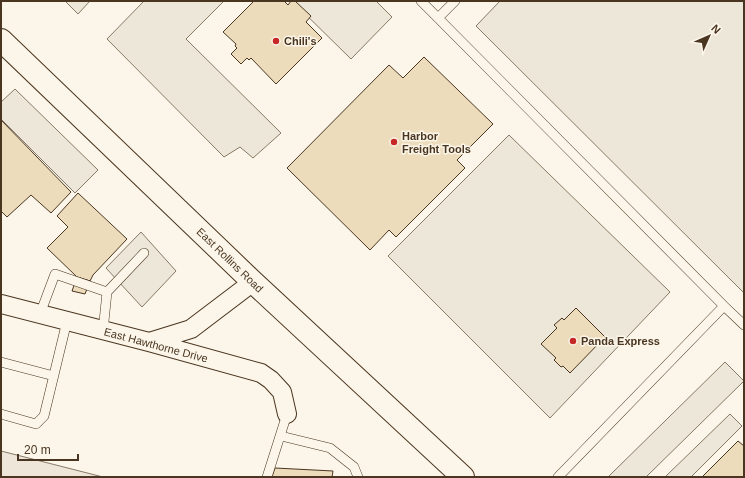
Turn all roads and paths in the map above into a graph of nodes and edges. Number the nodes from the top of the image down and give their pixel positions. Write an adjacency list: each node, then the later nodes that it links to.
1 (421, 1): 3 (lane)
2 (455, 1): 3 (lane)
3 (438, 18): 9 (lane)
4 (1, 40): 6 (main road, East Rollins Road)
5 (144, 253): 7 (lane)
6 (253, 282): 14 (street); 22 (main road, East Rollins Road)
7 (107, 292): 10 (lane); 13 (lane)
8 (1, 304): 10 (street, East Hawthorne Drive)
9 (724, 306): 12 (lane); 23 (lane)
10 (40, 314): 11 (street, East Hawthorne Drive)
11 (67, 321): 13 (street, East Hawthorne Drive); 16 (lane)
12 (744, 325)
13 (103, 331): 14 (street, East Hawthorne Drive)
14 (149, 342): 18 (street, East Hawthorne Drive)
15 (1, 362): 16 (lane)
16 (54, 376): 17 (lane)
17 (1, 414)
18 (287, 414): 19 (lane)
19 (280, 436): 20 (lane); 21 (lane)
20 (267, 477)
21 (358, 477)
22 (463, 477)
23 (558, 477)

